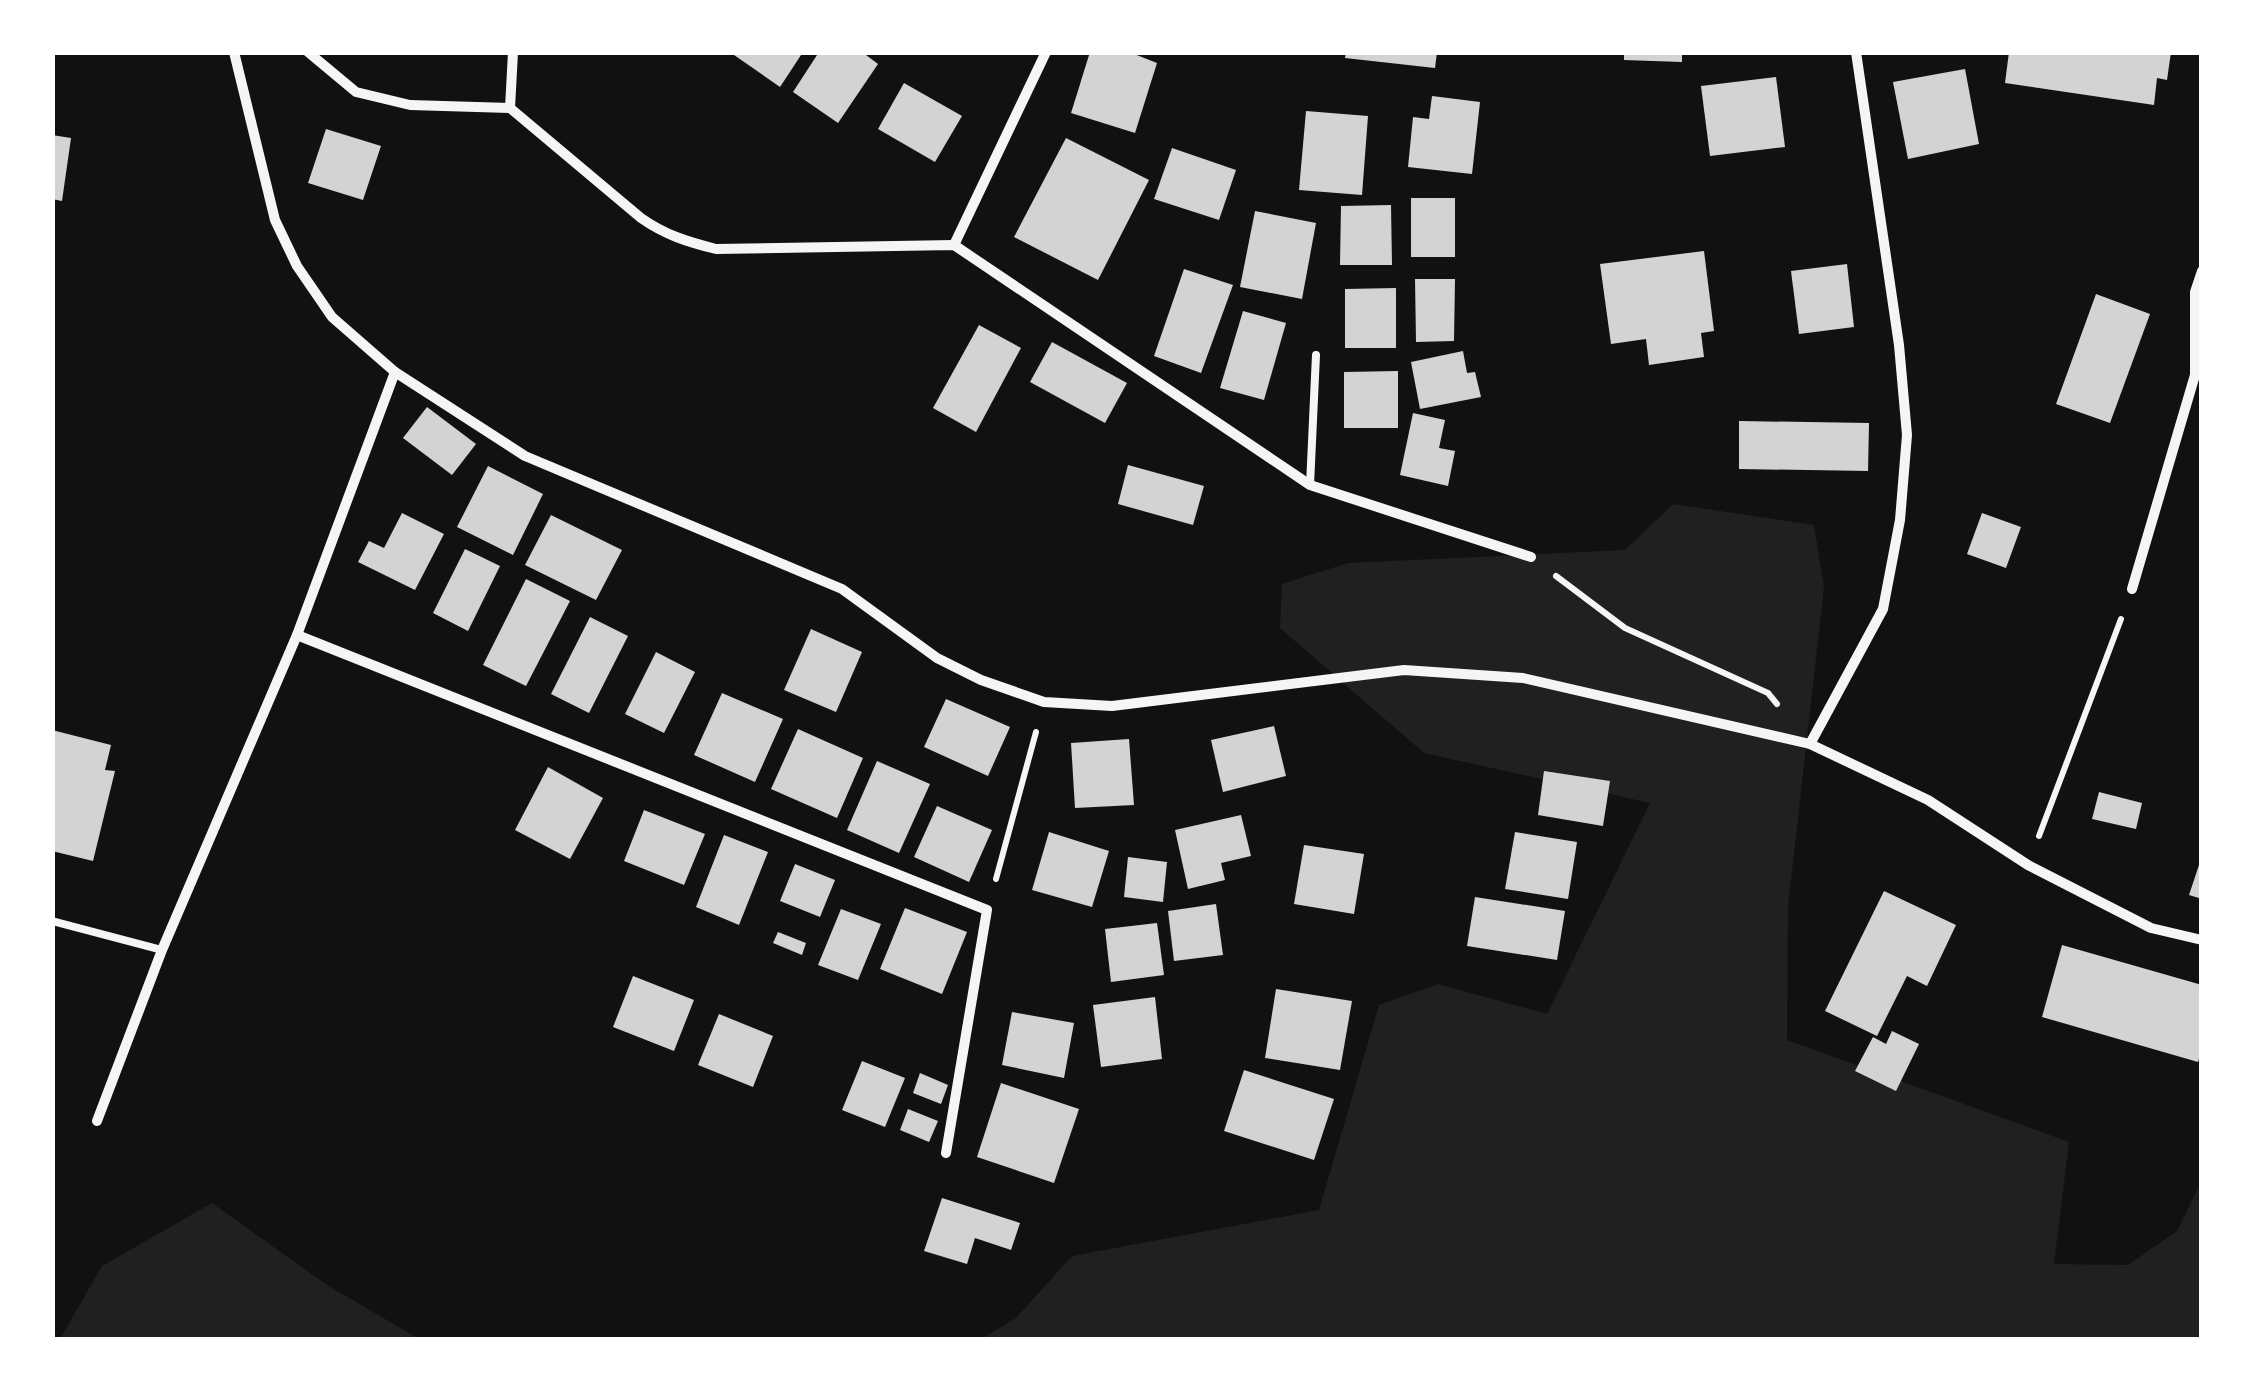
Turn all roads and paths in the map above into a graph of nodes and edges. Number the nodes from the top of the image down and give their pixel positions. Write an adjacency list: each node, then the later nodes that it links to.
1 (234, 52): 10 (street)
2 (308, 52): 6 (street)
3 (512, 52): 6 (street)
4 (1046, 52): 7 (street)
5 (1856, 52): 16 (street)
6 (510, 108): 7 (street)
7 (954, 246): 11 (street)
8 (2202, 271): 13 (street)
9 (1316, 356): 11 (lane)
10 (394, 372): 14 (street); 15 (street)
11 (1310, 485): 12 (street)
12 (1531, 557): 16 (path)
13 (2132, 589): 17 (path)
14 (298, 635): 18 (street); 21 (street)
15 (1044, 702): 16 (street); 18 (path)
16 (1810, 744): 17 (street)
17 (2028, 865): 20 (street)
18 (987, 910): 23 (street)
19 (52, 921): 21 (lane)
20 (2202, 940)
21 (162, 950): 22 (street)
22 (97, 1122)
23 (946, 1153)

